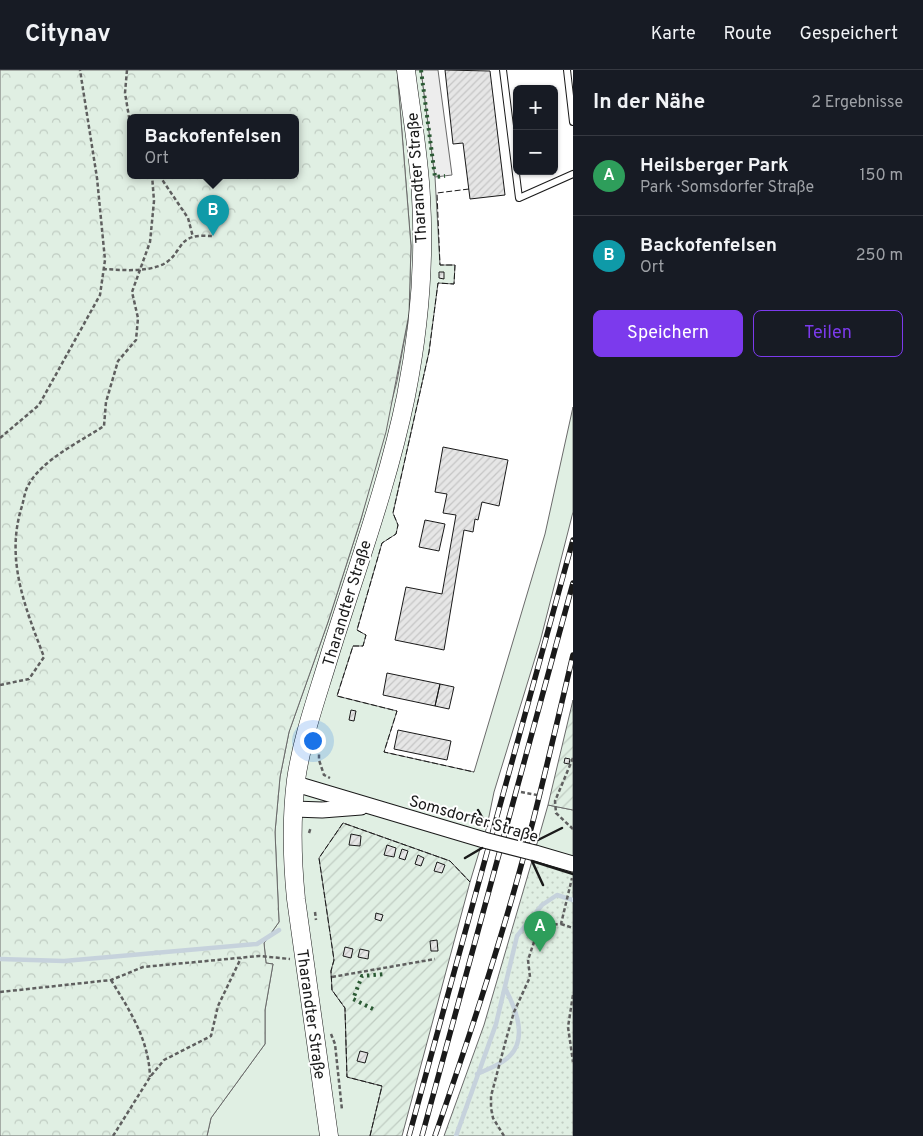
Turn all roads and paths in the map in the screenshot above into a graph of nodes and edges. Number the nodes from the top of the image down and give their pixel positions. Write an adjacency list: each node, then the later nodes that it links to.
1 (80, 70): 13 (path)
2 (127, 70): 6 (path)
3 (406, 70): 18 (main road, Tharandter Straße)
4 (503, 70): 8 (lane)
5 (567, 70): 7 (lane)
6 (128, 114)
7 (573, 122)
8 (573, 174)
9 (152, 179): 14 (path)
10 (162, 179): 12 (path)
11 (213, 236): 12 (path)
12 (193, 237): 14 (path)
13 (104, 269): 14 (path); 15 (path)
14 (138, 270): 16 (path)
15 (0, 438)
16 (0, 685)
17 (573, 758): 23 (path)
18 (296, 784): 21 (street, Somsdorfer Straße); 22 (main road, Tharandter Straße)
19 (521, 792): 20 (path)
20 (537, 795)
21 (365, 806): 22 (street, Somsdorfer Straße); 24 (street, Somsdorfer Straße, bridge)
22 (294, 809): 37 (main road, Tharandter Straße)
23 (573, 830)
24 (572, 871): 25 (path)
25 (561, 924): 26 (path); 38 (path)
26 (573, 928)
27 (241, 958): 29 (path); 31 (path); 35 (path)
28 (435, 959): 30 (path)
29 (290, 960)
30 (332, 977)
31 (111, 980): 32 (path); 35 (path)
32 (0, 992)
33 (573, 994): 34 (path)
34 (573, 1062)
35 (150, 1077): 36 (path)
36 (113, 1136)
37 (329, 1136)
38 (504, 1136)

